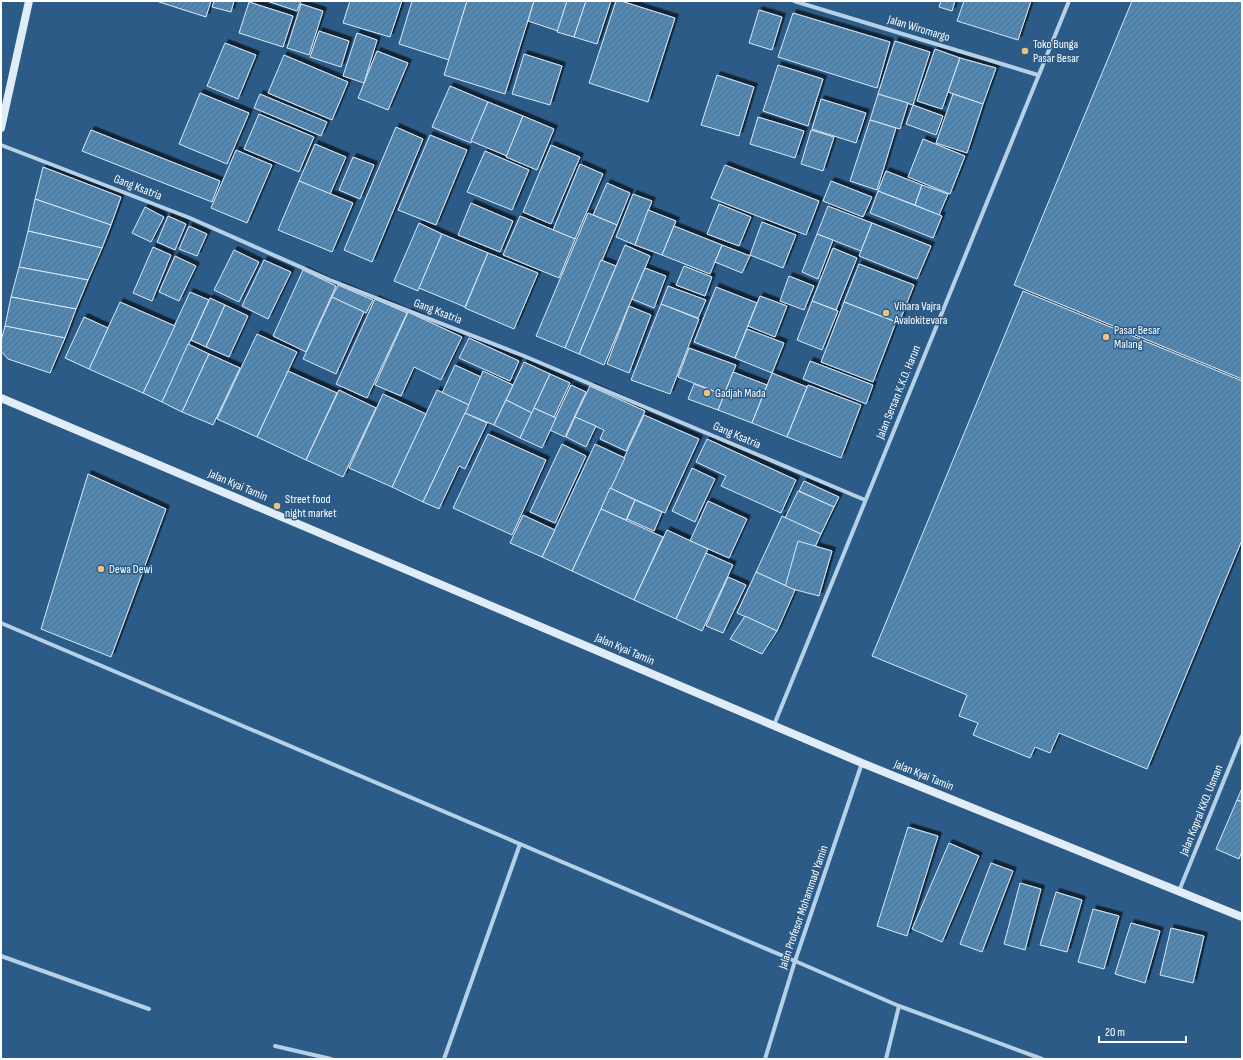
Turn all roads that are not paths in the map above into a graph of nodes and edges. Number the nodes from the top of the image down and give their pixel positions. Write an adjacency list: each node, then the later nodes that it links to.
1 (29, 1): 5 (main road)
2 (794, 1): 4 (street, Jalan Wiromargo)
3 (1069, 1): 4 (street, Jalan Sersan K.K.O. Harun)
4 (1038, 75): 8 (street, Jalan Sersan K.K.O. Harun)
5 (1, 128)
6 (1, 145): 8 (street, Gang Ksatria)
7 (1, 398): 10 (main road, Jalan Kyai Tamin)
8 (865, 500): 10 (street, Jalan Sersan K.K.O. Harun)
9 (1, 623): 13 (street)
10 (774, 725): 12 (main road, Jalan Kyai Tamin)
11 (1242, 736): 14 (street, Jalan Kopral KKO. Usman)
12 (862, 763): 14 (main road, Jalan Kyai Tamin); 17 (street, Jalan Profesor Mohammad Yamin)
13 (520, 844): 17 (street); 22 (street)
14 (1179, 891): 15 (main road, Jalan Kyai Tamin)
15 (1242, 917)
16 (1, 956): 19 (street)
17 (796, 960): 18 (street); 23 (street, Jalan Profesor Mohammad Yamin)
18 (899, 1006): 24 (street); 25 (street)
19 (149, 1010)
20 (275, 1046): 21 (street)
21 (331, 1059)
22 (444, 1059)
23 (765, 1059)
24 (886, 1059)
25 (1042, 1059)

